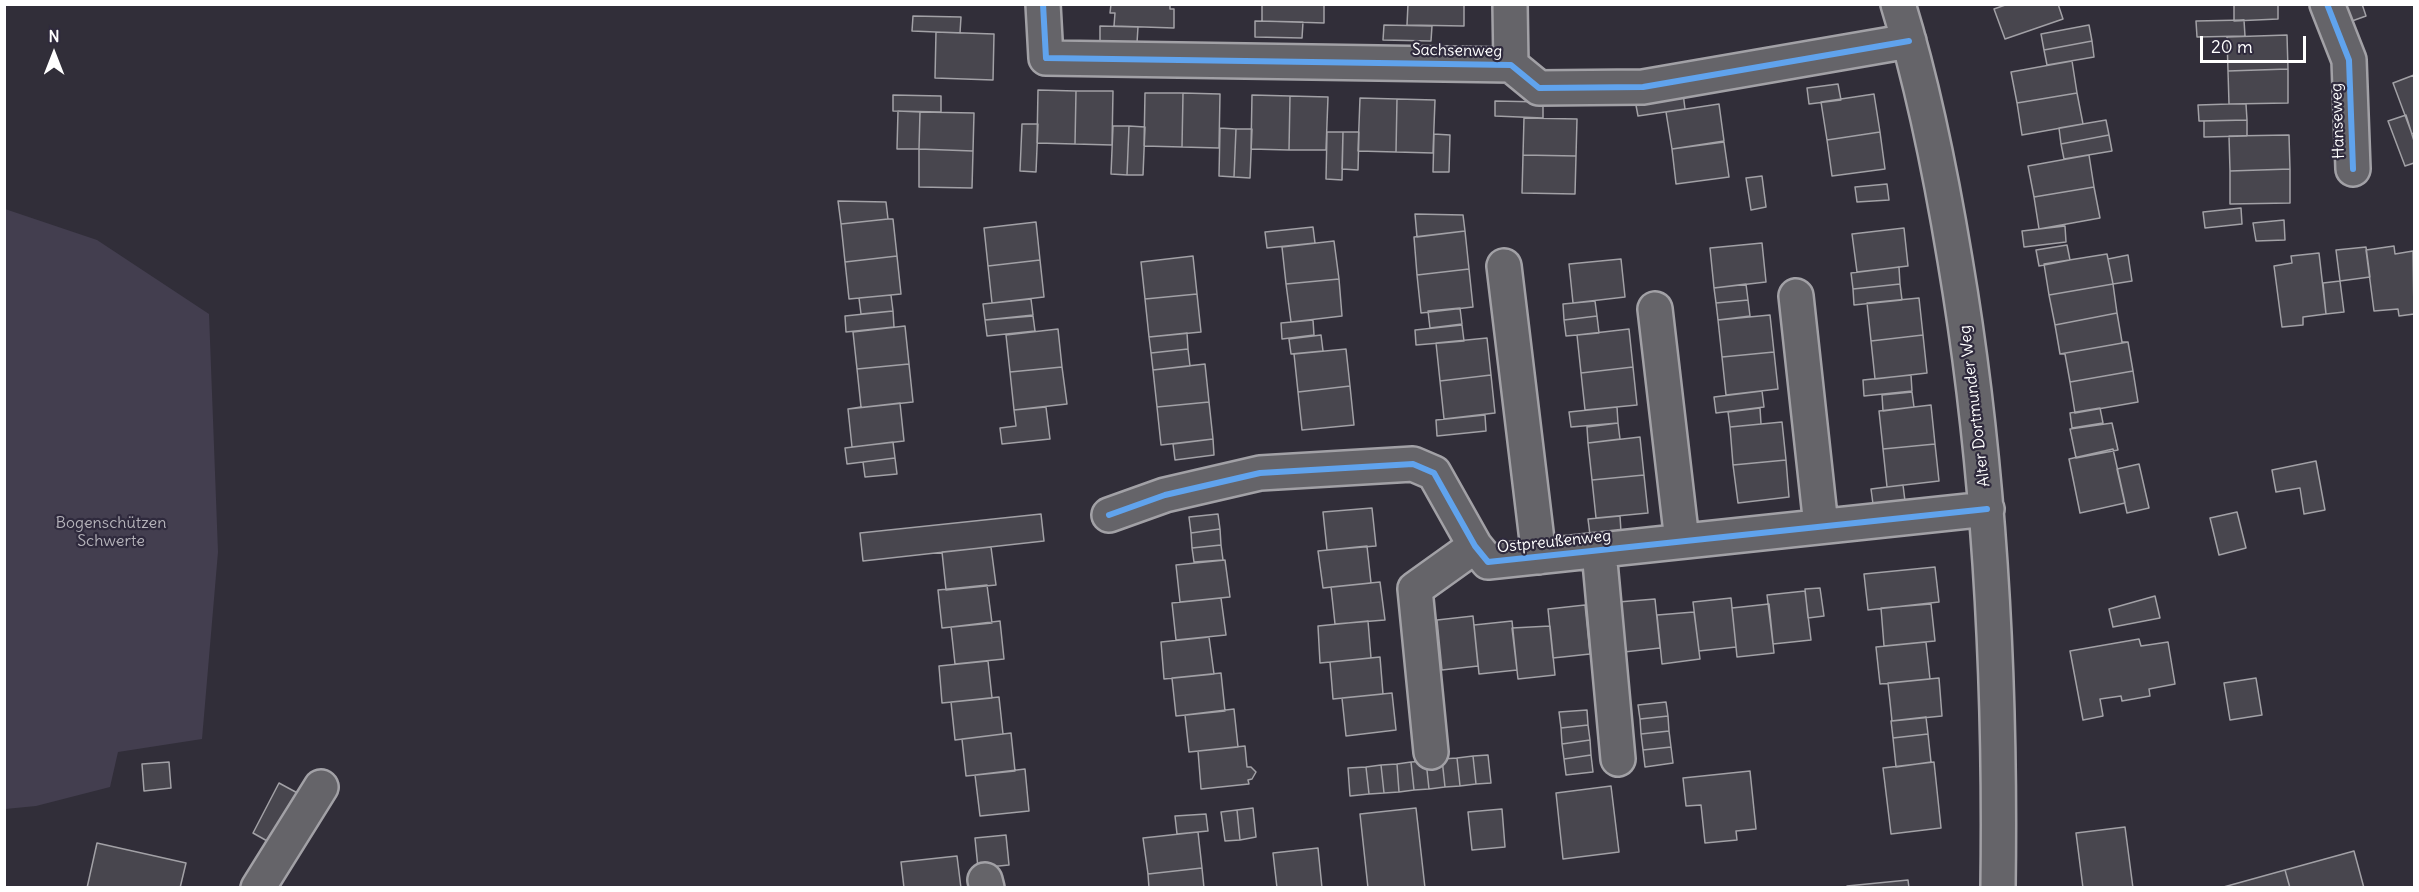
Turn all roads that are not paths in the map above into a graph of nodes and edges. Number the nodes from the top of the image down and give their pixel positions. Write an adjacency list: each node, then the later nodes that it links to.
1 (1043, 4): 6 (street, Sachsenweg)
2 (1510, 4): 6 (street)
3 (1898, 4): 5 (street, Alter Dortmunder Weg)
4 (2327, 4): 7 (street, Hanseweg)
5 (1909, 41): 6 (street, Sachsenweg); 11 (street, Alter Dortmunder Weg)
6 (1511, 65)
7 (2353, 169)
8 (1504, 266): 17 (street)
9 (1796, 296): 13 (street)
10 (1655, 309): 14 (street)
11 (1987, 509): 13 (street, Ostpreußenweg); 22 (street, Alter Dortmunder Weg)
12 (1109, 515): 15 (street, Ostpreußenweg)
13 (1821, 526): 14 (street, Ostpreußenweg)
14 (1682, 541): 16 (street, Ostpreußenweg)
15 (1474, 546): 17 (street, Ostpreußenweg); 18 (street)
16 (1599, 551): 17 (street, Ostpreußenweg); 19 (street)
17 (1539, 556)
18 (1431, 752)
19 (1618, 759)
20 (321, 787): 21 (street)
21 (258, 888)
22 (1998, 888)

